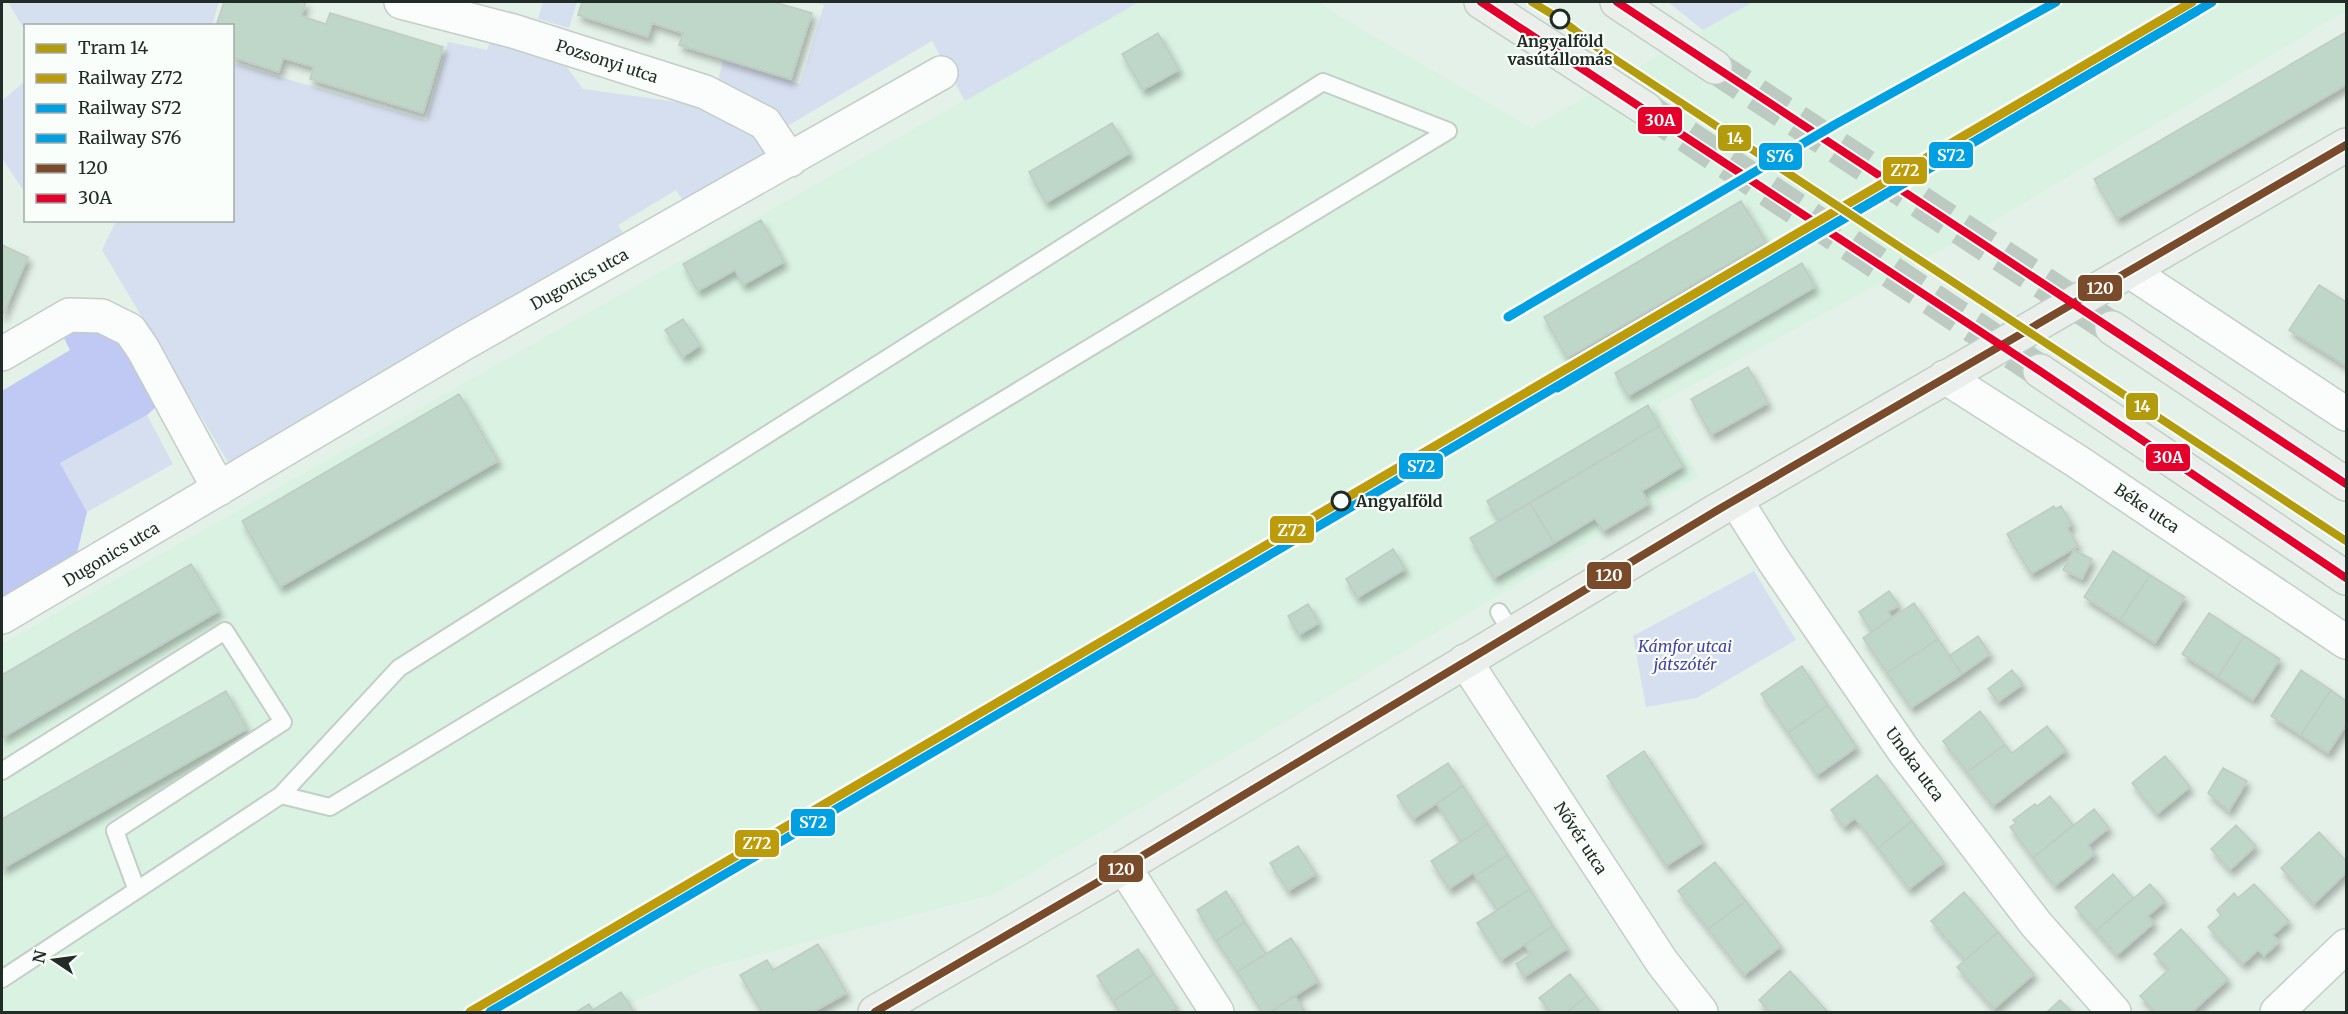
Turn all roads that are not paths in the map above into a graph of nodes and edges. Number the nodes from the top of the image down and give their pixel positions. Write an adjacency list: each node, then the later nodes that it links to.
1 (401, 2): 8 (street, Pozsonyi utca)
2 (1481, 2): 6 (street)
3 (1617, 2): 4 (street)
4 (1715, 67)
5 (941, 73): 8 (street, Dugonics utca)
6 (1646, 109)
7 (2346, 145): 9 (street)
8 (790, 160): 16 (street, Dugonics utca)
9 (2131, 272): 13 (street); 14 (street)
10 (2112, 328): 15 (street)
11 (2, 354): 16 (street)
12 (2040, 371): 18 (street)
13 (1945, 377): 17 (street); 20 (street, Béke utca)
14 (2346, 414)
15 (2346, 484)
16 (219, 489): 19 (street, Dugonics utca)
17 (1736, 501): 21 (street); 31 (street, Unoka utca)
18 (2346, 578)
19 (2, 617)
20 (2346, 642)
21 (1465, 661): 24 (street); 30 (street, Nővér utca)
22 (2, 771): 25 (lane)
23 (281, 795): 23 (lane); 25 (lane)
24 (1124, 867): 28 (street); 29 (street)
25 (136, 888): 27 (lane)
26 (2346, 946): 32 (street)
27 (2, 979)
28 (875, 1012)
29 (1217, 1012)
30 (1701, 1012)
31 (2114, 1012)
32 (2277, 1012)

